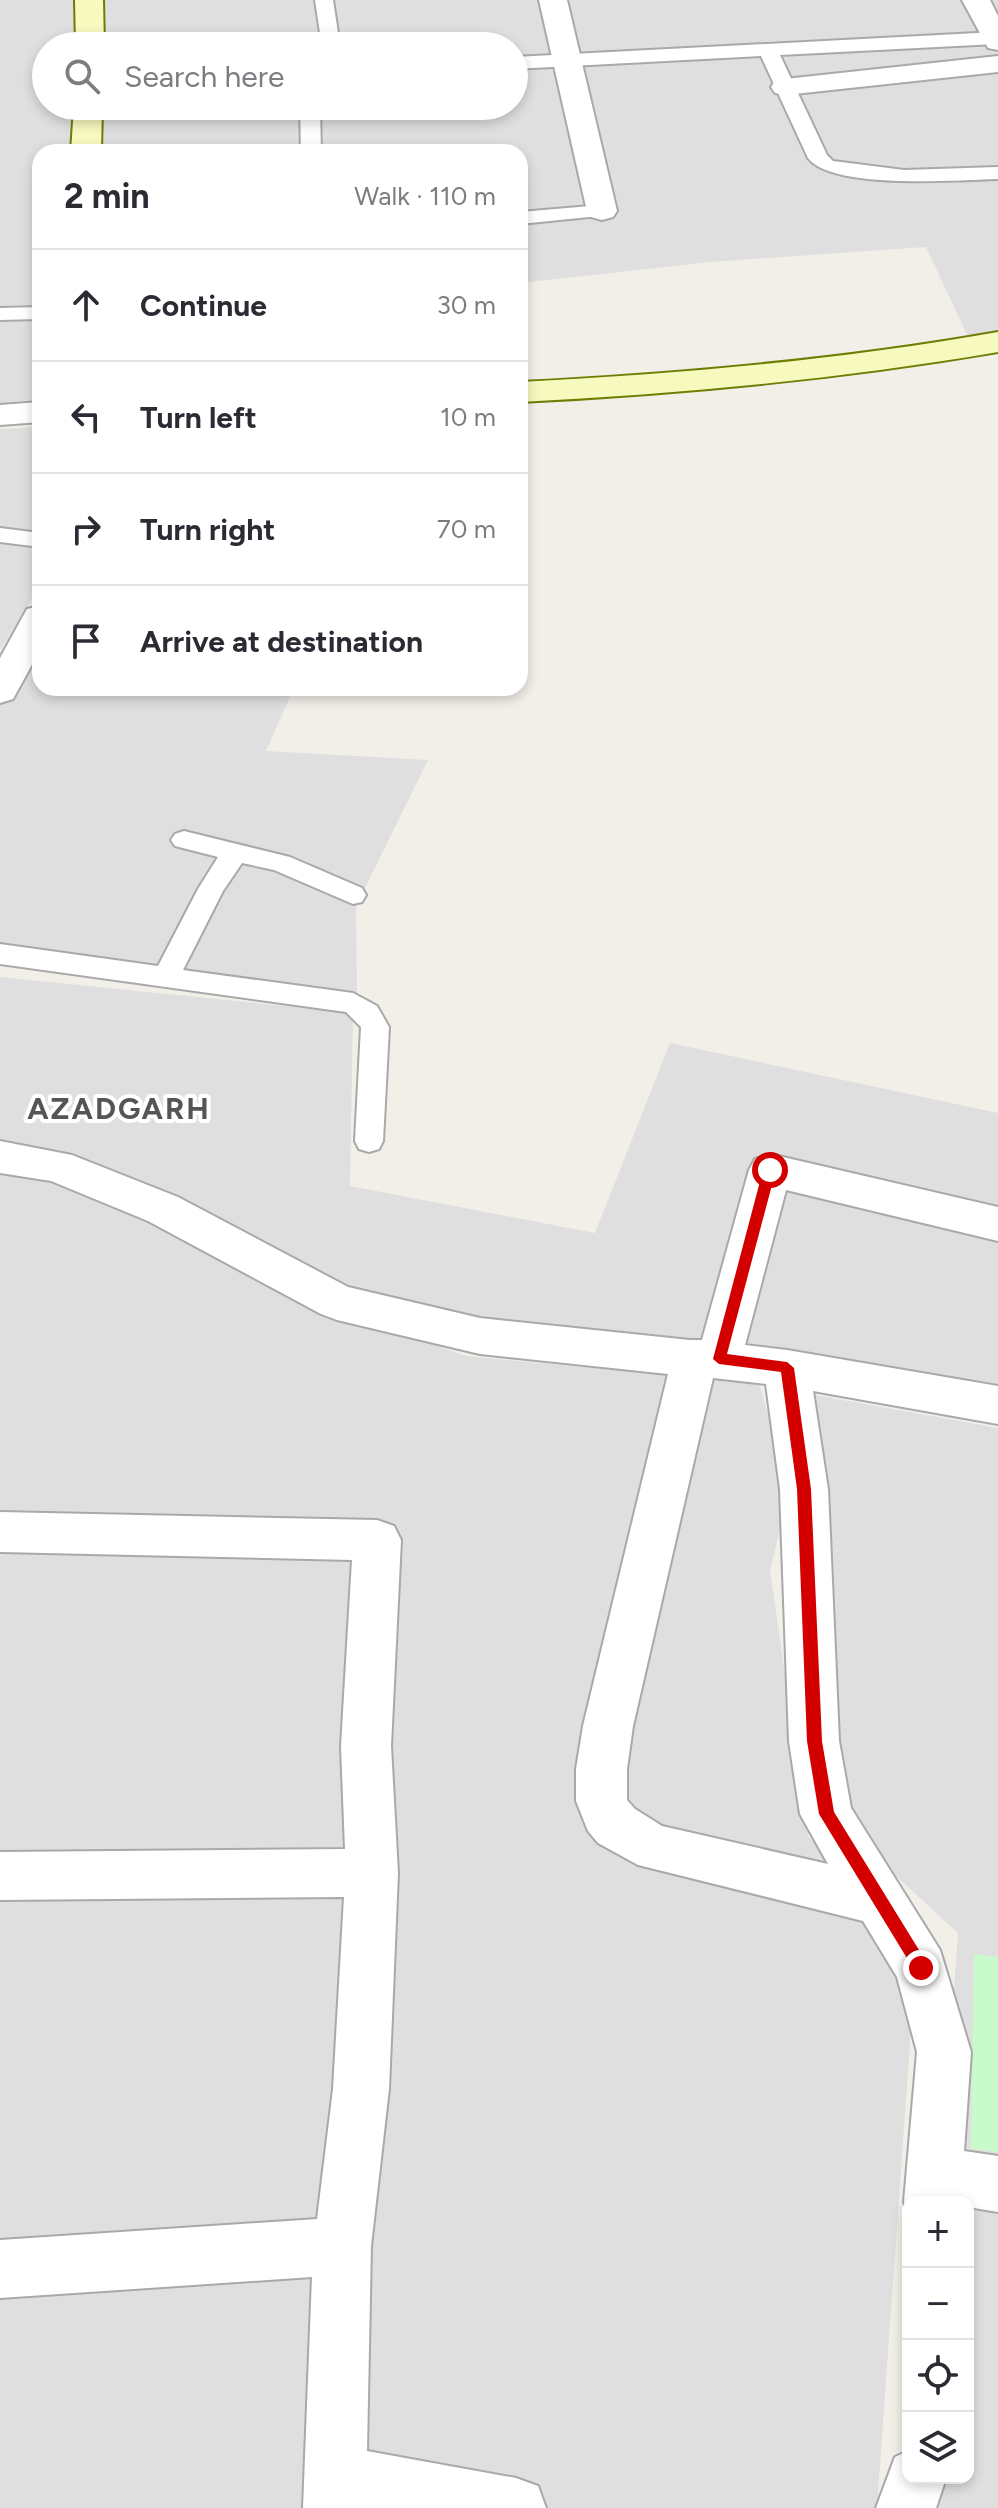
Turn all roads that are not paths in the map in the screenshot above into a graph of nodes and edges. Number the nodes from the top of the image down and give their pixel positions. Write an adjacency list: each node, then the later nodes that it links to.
1 (89, 0): 5 (street)
2 (324, 0): 6 (lane)
3 (553, 0): 9 (street)
4 (976, 0): 7 (street)
5 (90, 32)
6 (329, 32)
7 (996, 41): 8 (lane); 11 (street)
8 (768, 50): 9 (lane); 11 (lane)
9 (567, 61): 10 (lane); 17 (street)
10 (528, 62)
11 (785, 87): 16 (lane)
12 (87, 120): 14 (street)
13 (310, 120): 15 (lane)
14 (86, 144)
15 (311, 144)
16 (998, 173)
17 (602, 211): 18 (lane)
18 (528, 217)
19 (32, 313): 20 (lane)
20 (0, 314)
21 (998, 342): 22 (street)
22 (528, 392)
23 (32, 413): 24 (street)
24 (0, 415)
25 (0, 535): 26 (lane)
26 (32, 539)
27 (32, 632): 28 (street)
28 (0, 691)
29 (184, 840): 30 (lane)
30 (235, 852): 31 (lane); 33 (lane)
31 (353, 895)
32 (0, 954): 33 (lane)
33 (165, 979): 34 (lane)
34 (369, 1141)
35 (0, 1157): 37 (street)
36 (998, 1224): 37 (street)
37 (707, 1357): 38 (street); 43 (street)
38 (787, 1368): 39 (street); 43 (street)
39 (998, 1405)
40 (0, 1532): 41 (street)
41 (372, 1873): 42 (street); 46 (street)
42 (0, 1876)
43 (880, 1901): 45 (street)
44 (998, 2184): 45 (street)
45 (933, 2188)
46 (342, 2246): 47 (street); 49 (street)
47 (0, 2269)
48 (914, 2484): 51 (street)
49 (334, 2492): 50 (street)
50 (516, 2508)
51 (906, 2508)

